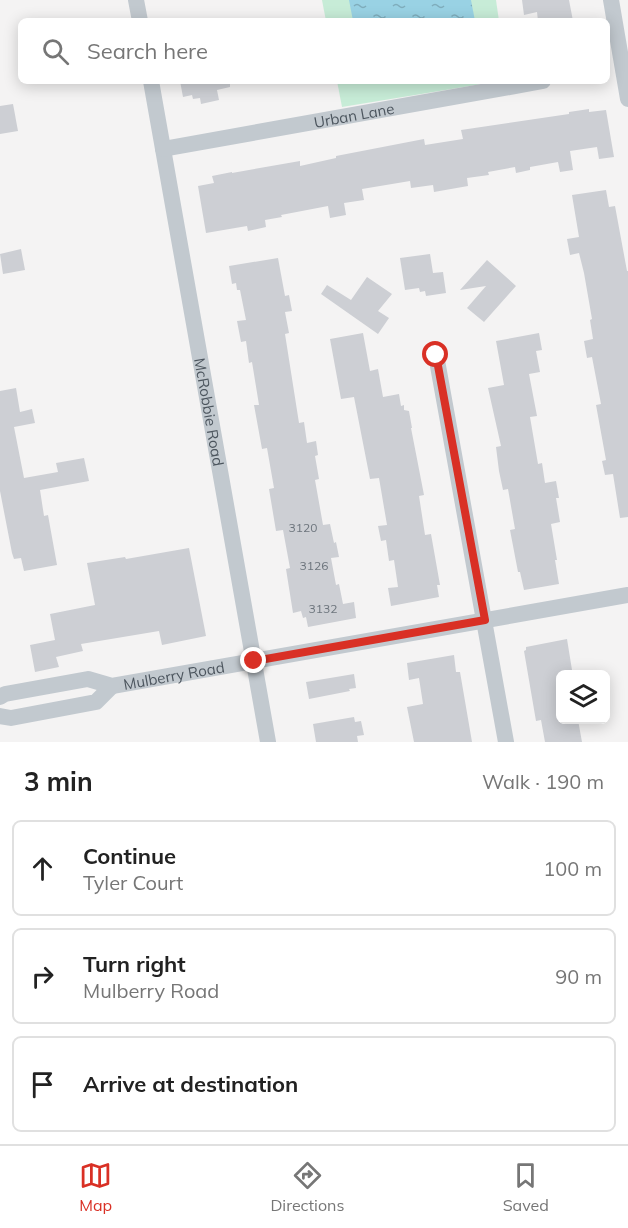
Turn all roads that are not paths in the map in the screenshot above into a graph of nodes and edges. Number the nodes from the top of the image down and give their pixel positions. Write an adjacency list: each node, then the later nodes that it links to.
1 (136, 0): 3 (street)
2 (611, 0): 4 (street)
3 (139, 18)
4 (615, 68): 7 (street)
5 (152, 84): 8 (street, McRobbie Road)
6 (526, 84): 8 (street, Urban Lane)
7 (628, 99)
8 (163, 149): 12 (street, McRobbie Road)
9 (436, 355): 11 (street)
10 (628, 595): 11 (street, Mulberry Road)
11 (485, 620): 12 (street, Mulberry Road); 17 (street)
12 (254, 661): 13 (street, Mulberry Road); 16 (street, McRobbie Road)
13 (112, 686): 14 (street, Mulberry Road); 15 (street, Mulberry Road)
14 (0, 697)
15 (0, 716)
16 (268, 742)
17 (506, 742)

